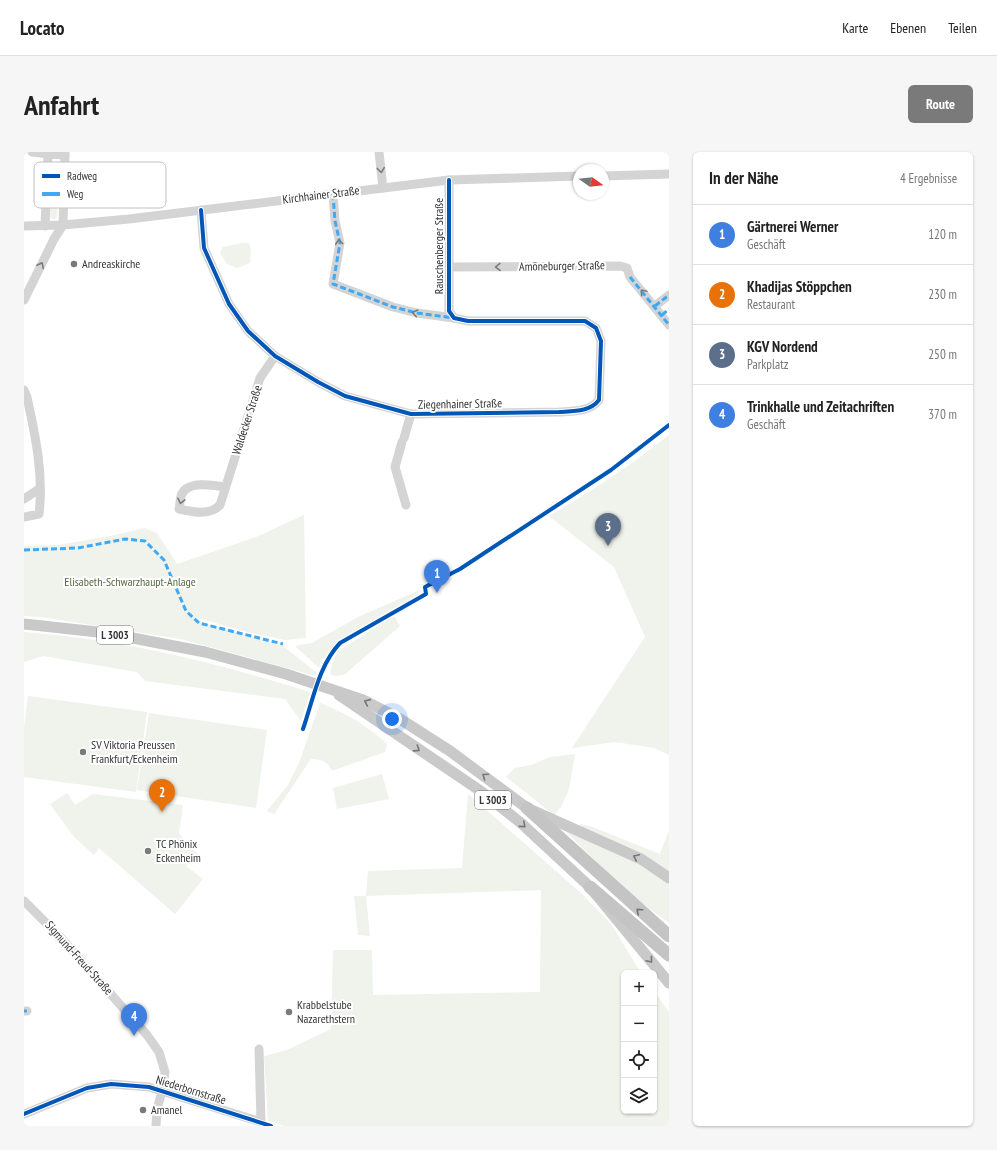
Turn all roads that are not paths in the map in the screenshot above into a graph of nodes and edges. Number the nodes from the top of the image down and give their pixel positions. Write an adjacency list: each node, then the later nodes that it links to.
1 (32, 152): 4 (street)
2 (379, 152): 10 (street, one-way to 10)
3 (65, 153): 4 (street)
4 (48, 154): 5 (street)
5 (48, 162)
6 (669, 174): 8 (street)
7 (573, 176): 9 (street, Kirchhainer Straße)
8 (609, 176)
9 (449, 180): 10 (street, Kirchhainer Straße); 18 (street, Rauschenberger Straße)
10 (383, 188): 11 (street, Kirchhainer Straße)
11 (333, 194): 14 (street, Kirchhainer Straße); 23 (street, Ziegenhainer Straße, one-way to 11)
12 (46, 208): 17 (street)
13 (63, 208): 15 (street)
14 (201, 210): 15 (street, Kirchhainer Straße); 25 (street, Ziegenhainer Straße)
15 (63, 225): 17 (street, Kirchhainer Straße); 20 (street, one-way to 15)
16 (24, 226): 17 (street, Kirchhainer Straße)
17 (45, 226)
18 (448, 267): 21 (street, Amöneburger Straße, one-way to 18); 23 (street, Rauschenberger Straße)
19 (669, 295): 21 (street)
20 (24, 300)
21 (655, 306): 22 (street, Amöneburger Straße)
22 (665, 312): 24 (street)
23 (451, 315): 27 (street, Ziegenhainer Straße)
24 (669, 325)
25 (275, 356): 27 (street, Ziegenhainer Straße); 28 (street, Waldecker Straße)
26 (24, 390): 29 (street)
27 (411, 414): 31 (street, Ziegenhainer Straße)
28 (225, 487): 28 (street, Waldecker Straße, one-way to 28)
29 (39, 489): 30 (street); 32 (street)
30 (24, 499)
31 (406, 504)
32 (24, 517)
33 (24, 624): 34 (main road, L 3003)
34 (332, 690): 35 (main road, L 3003, one-way to 34); 37 (main road, L 3003, one-way to 37)
35 (527, 808): 36 (main road, L 3003, one-way to 35); 39 (highway, one-way to 35)
36 (669, 878)
37 (590, 887): 40 (highway); 41 (main road, L 3003, one-way to 41)
38 (24, 901): 43 (street, Sigmund-Freud-Straße)
39 (669, 936)
40 (669, 955)
41 (669, 983)
42 (259, 1049): 43 (street, Niederbornstraße)
43 (162, 1091): 44 (street, Niederbornstraße); 45 (street, Sigmund-Freud-Straße)
44 (24, 1114)
45 (156, 1126)

